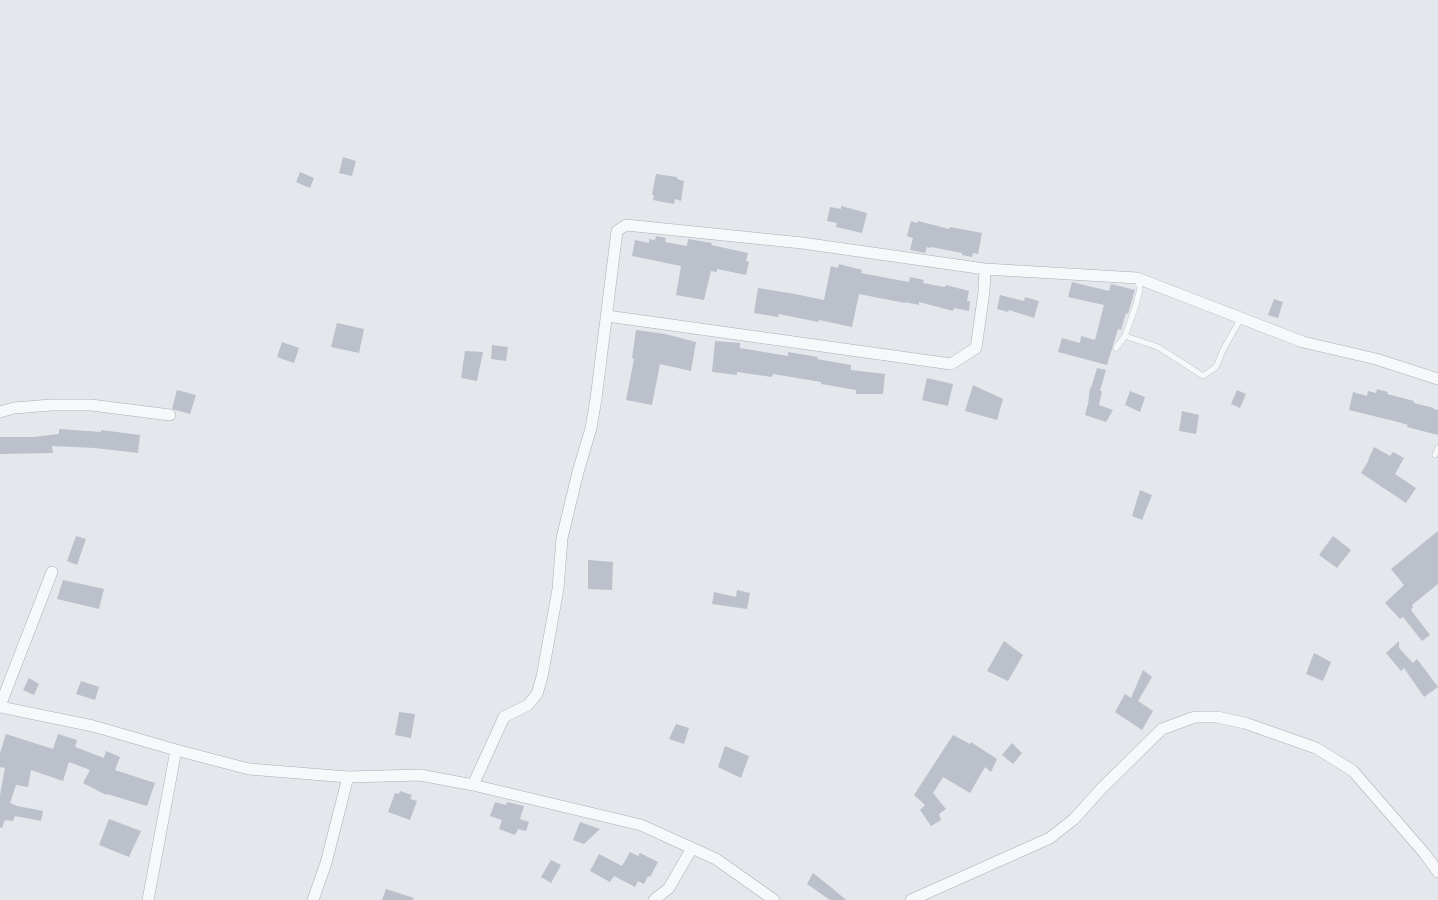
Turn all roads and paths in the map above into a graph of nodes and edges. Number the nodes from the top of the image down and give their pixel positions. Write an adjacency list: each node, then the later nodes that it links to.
1 (985, 269): 2 (street); 3 (street); 3 (street)
2 (1137, 278): 4 (street); 5 (lane)
3 (607, 316): 16 (street)
4 (1241, 318): 5 (lane); 7 (street)
5 (1125, 336): 6 (lane)
6 (1116, 348)
7 (1438, 379)
8 (0, 412): 9 (street)
9 (170, 415)
10 (1438, 448): 11 (lane)
11 (1435, 455)
12 (52, 572): 13 (street)
13 (0, 706): 14 (street)
14 (176, 750): 15 (street); 19 (street)
15 (348, 777): 16 (street); 20 (street)
16 (473, 785): 17 (street)
17 (692, 848): 21 (street); 22 (street)
18 (1438, 872): 23 (street)
19 (148, 900)
20 (313, 900)
21 (654, 900)
22 (774, 900)
23 (911, 900)

